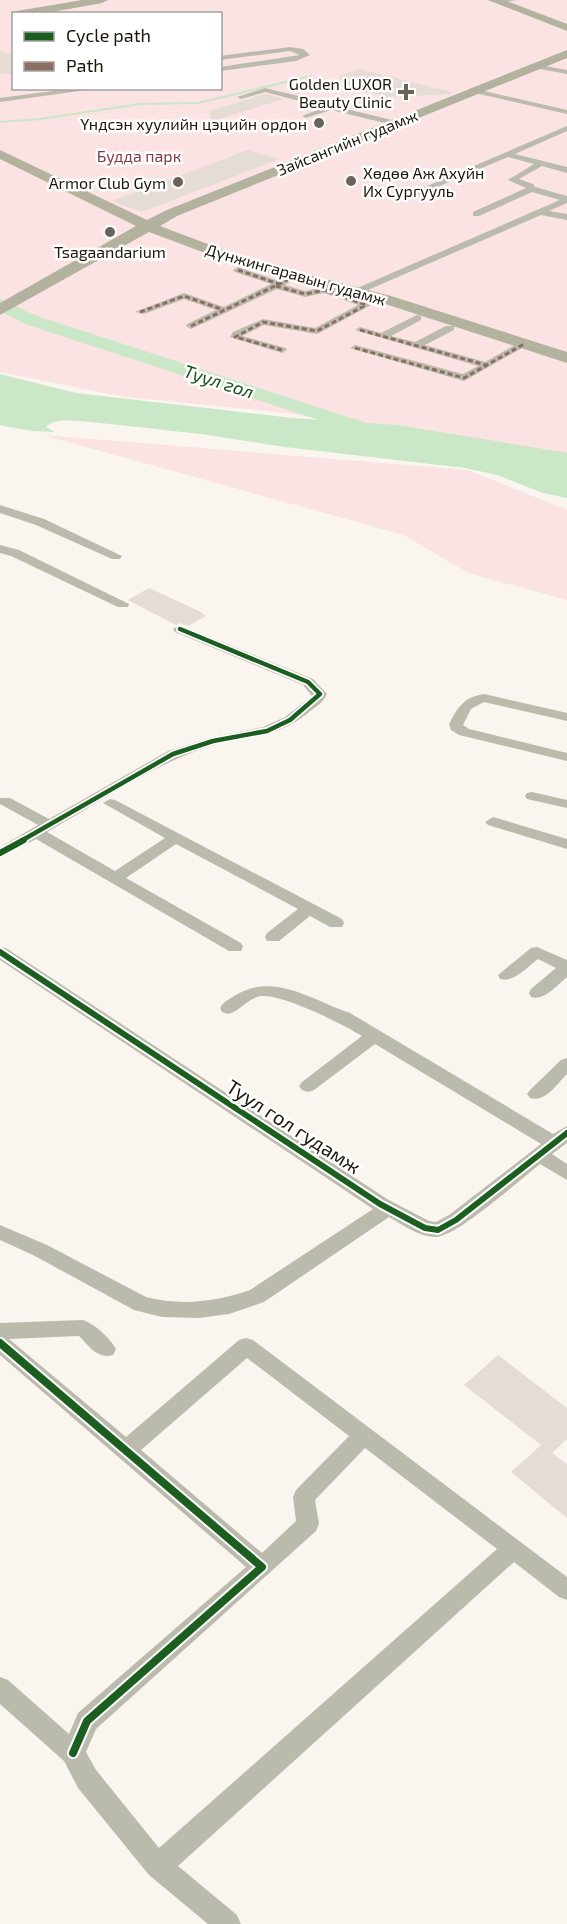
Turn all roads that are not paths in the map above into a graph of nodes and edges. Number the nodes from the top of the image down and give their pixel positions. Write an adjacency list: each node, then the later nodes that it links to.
1 (102, 0): 3 (main road)
2 (514, 0): 4 (street)
3 (80, 1): 5 (main road)
4 (497, 1): 6 (main road)
5 (22, 12)
6 (567, 28)
7 (567, 54): 9 (main road, Зайсангийн гудамж)
8 (222, 58): 10 (street)
9 (537, 66): 11 (street); 13 (main road, Зайсангийн гудамж)
10 (222, 69)
11 (567, 72)
12 (82, 90): 16 (street)
13 (474, 90): 19 (street); 21 (main road, Зайсангийн гудамж)
14 (241, 97): 15 (street)
15 (300, 99): 17 (street); 18 (street)
16 (0, 100)
17 (287, 103)
18 (330, 107): 20 (street); 21 (street)
19 (567, 112)
20 (306, 116)
21 (393, 123): 34 (main road, Зайсангийн гудамж)
22 (567, 128): 23 (street)
23 (550, 134): 24 (street); 26 (street)
24 (567, 138)
25 (0, 154): 32 (main road, Дүнжингаравын гудамж)
26 (507, 154): 27 (street); 30 (street)
27 (539, 164): 28 (street); 29 (street)
28 (567, 170)
29 (531, 189): 31 (street); 35 (street)
30 (408, 196)
31 (567, 200): 33 (street)
32 (116, 211): 34 (main road); 37 (main road, Дүнжингаравын гудамж); 38 (main road)
33 (541, 212): 36 (street); 43 (street)
34 (172, 213): 37 (main road, Зайсангийн гудамж)
35 (476, 214)
36 (567, 217)
37 (147, 226): 38 (main road, Зайсангийн гудамж); 40 (main road, Дүнжингаравын гудамж)
38 (130, 236): 42 (main road, Зайсангийн гудамж)
39 (238, 270): 41 (street)
40 (298, 275): 41 (street); 43 (main road, Дүнжингаравын гудамж)
41 (278, 285): 45 (street); 56 (street)
42 (46, 289): 44 (main road, Зайсангийн гудамж); 48 (main road, Зайсангийн гудамж)
43 (358, 291): 53 (main road, Дүнжингаравын гудамж)
44 (0, 310)
45 (224, 310): 46 (street); 49 (street)
46 (140, 312)
47 (417, 318): 52 (street)
48 (0, 321)
49 (190, 326)
50 (450, 328): 54 (street)
51 (360, 330): 52 (street)
52 (383, 336): 54 (street)
53 (524, 344): 57 (main road, Дүнжингаравын гудамж); 58 (street)
54 (417, 345): 58 (street)
55 (356, 348): 58 (street)
56 (282, 350)
57 (567, 358)
58 (486, 364)
59 (0, 509): 61 (street)
60 (0, 549): 62 (street)
61 (116, 556)
62 (123, 604)
63 (180, 629): 71 (street)
64 (566, 717): 65 (street)
65 (567, 757)
66 (532, 796): 69 (street)
67 (5, 801): 71 (street)
68 (110, 803): 72 (street)
69 (567, 804)
70 (493, 822): 73 (street)
71 (42, 829): 74 (street); 75 (street)
72 (175, 838): 75 (street); 76 (street)
73 (567, 844)
74 (0, 853)
75 (115, 878): 79 (street)
76 (309, 909): 77 (street); 78 (street)
77 (336, 923)
78 (273, 937)
79 (235, 947)
80 (0, 952): 92 (street, Туул гол гудамж)
81 (567, 967): 82 (street); 83 (street)
82 (506, 975)
83 (537, 993)
84 (228, 1008): 85 (street)
85 (374, 1036): 87 (street); 89 (street)
86 (567, 1064): 88 (street)
87 (308, 1086)
88 (536, 1094)
89 (561, 1138): 90 (street, Туул гол гудамж)
90 (539, 1155): 91 (street); 92 (street, Туул гол гудамж)
91 (567, 1173)
92 (388, 1208): 93 (street)
93 (0, 1232)
94 (0, 1331): 96 (street)
95 (0, 1343): 98 (street)
96 (106, 1349)
97 (364, 1435): 98 (street); 99 (street); 100 (street)
98 (126, 1450): 100 (street)
99 (514, 1548): 101 (street); 104 (street)
100 (262, 1567): 103 (street)
101 (567, 1590)
102 (0, 1688): 103 (street)
103 (73, 1753): 104 (street)
104 (158, 1866): 105 (street)
105 (228, 1924)

